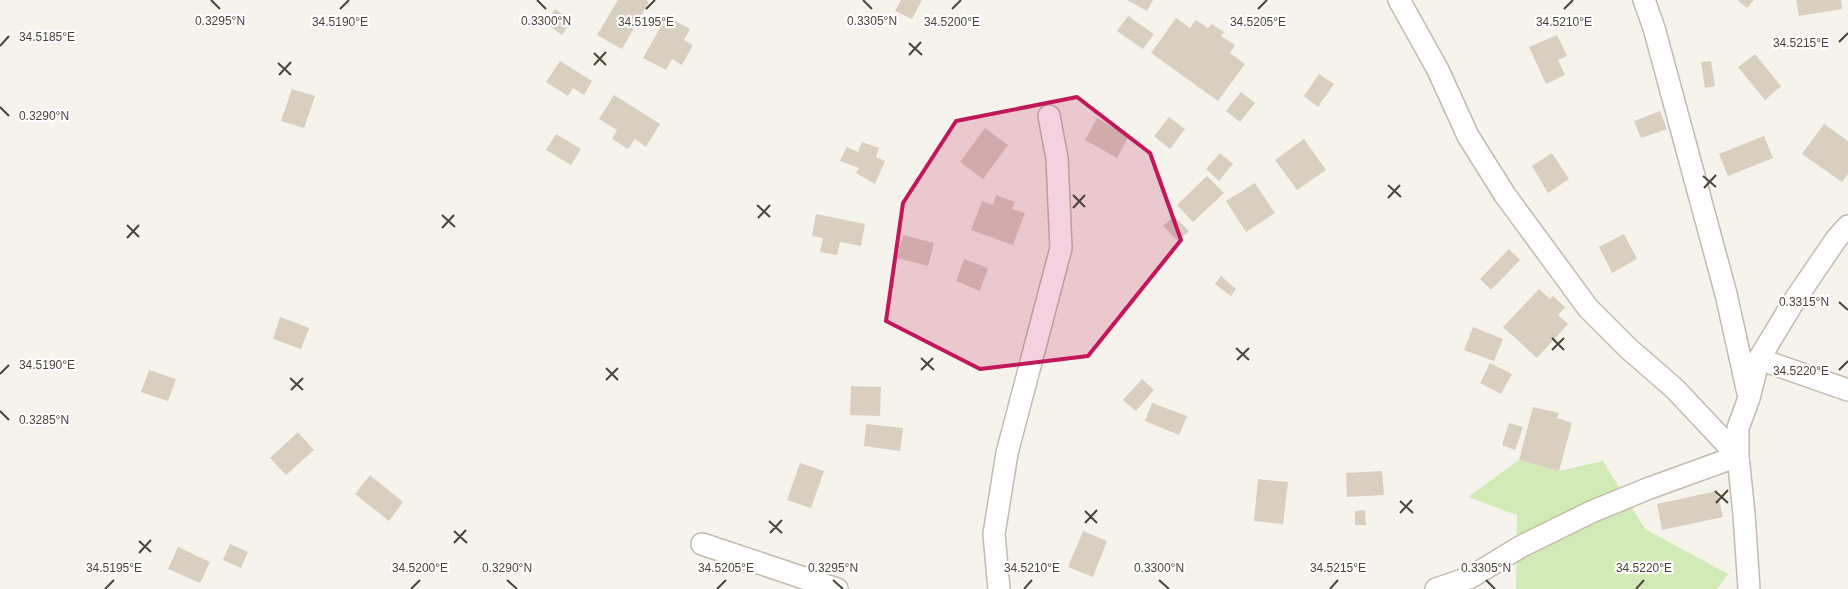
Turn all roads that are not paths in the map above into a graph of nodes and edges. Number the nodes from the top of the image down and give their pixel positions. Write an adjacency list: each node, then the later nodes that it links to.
1 (1399, 0): 8 (street)
2 (1644, 0): 7 (street)
3 (1049, 116): 11 (street)
4 (1848, 226): 5 (street)
5 (1759, 359): 6 (street); 7 (street)
6 (1848, 390)
7 (1748, 398): 8 (street)
8 (1738, 456): 12 (street); 13 (street)
9 (702, 544): 10 (street)
10 (837, 589)
11 (999, 589)
12 (1436, 589)
13 (1749, 589)

